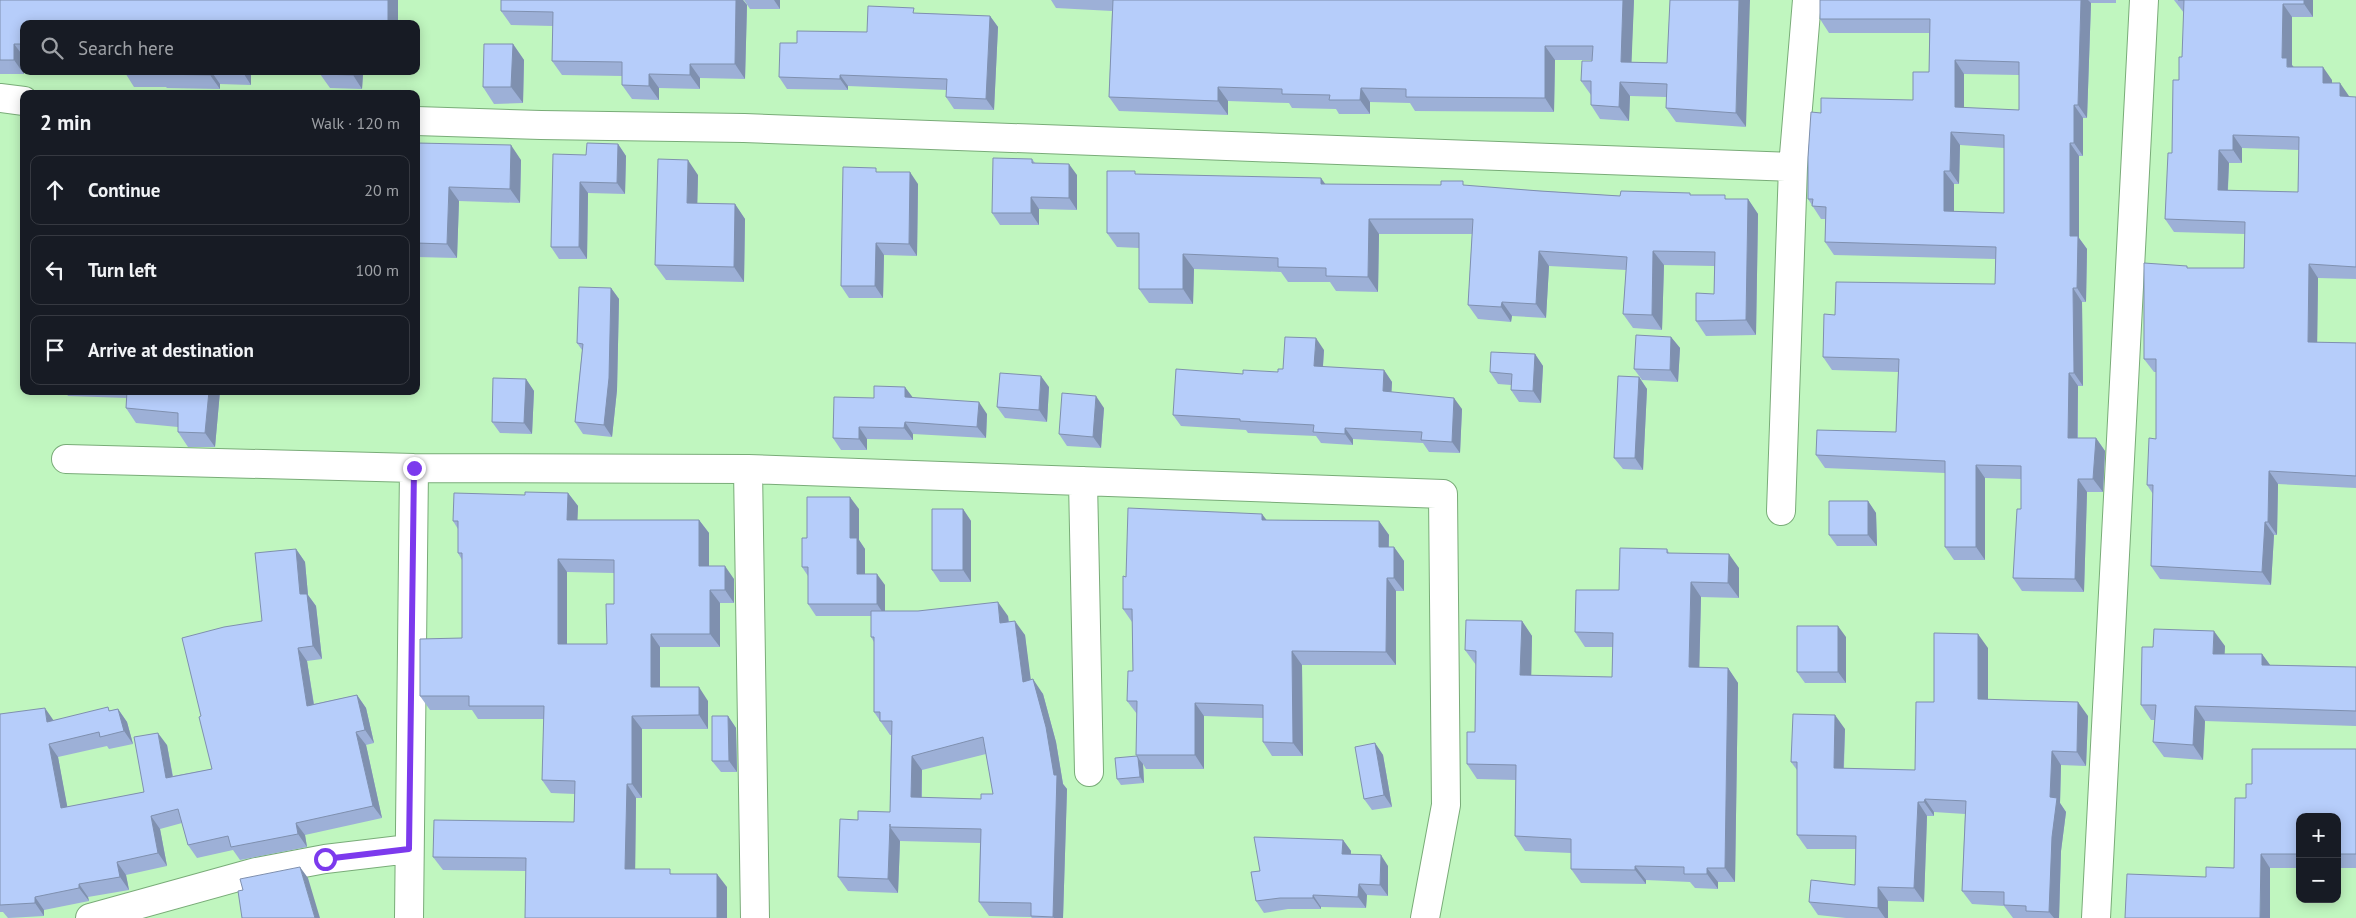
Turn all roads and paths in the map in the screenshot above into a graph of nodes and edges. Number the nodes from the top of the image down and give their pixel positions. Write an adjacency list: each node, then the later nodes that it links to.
1 (1807, 0): 6 (street)
2 (2144, 0): 18 (street)
3 (0, 98): 4 (street)
4 (20, 100)
5 (420, 121): 6 (street)
6 (1793, 167): 11 (street)
7 (66, 459): 8 (street)
8 (414, 468): 9 (street); 13 (street)
9 (748, 469): 10 (street); 16 (street)
10 (1083, 481): 12 (street); 17 (street)
11 (1782, 511)
12 (1089, 772)
13 (409, 849): 14 (street); 15 (street)
14 (90, 918)
15 (409, 918)
16 (755, 918)
17 (1426, 918)
18 (2096, 918)

